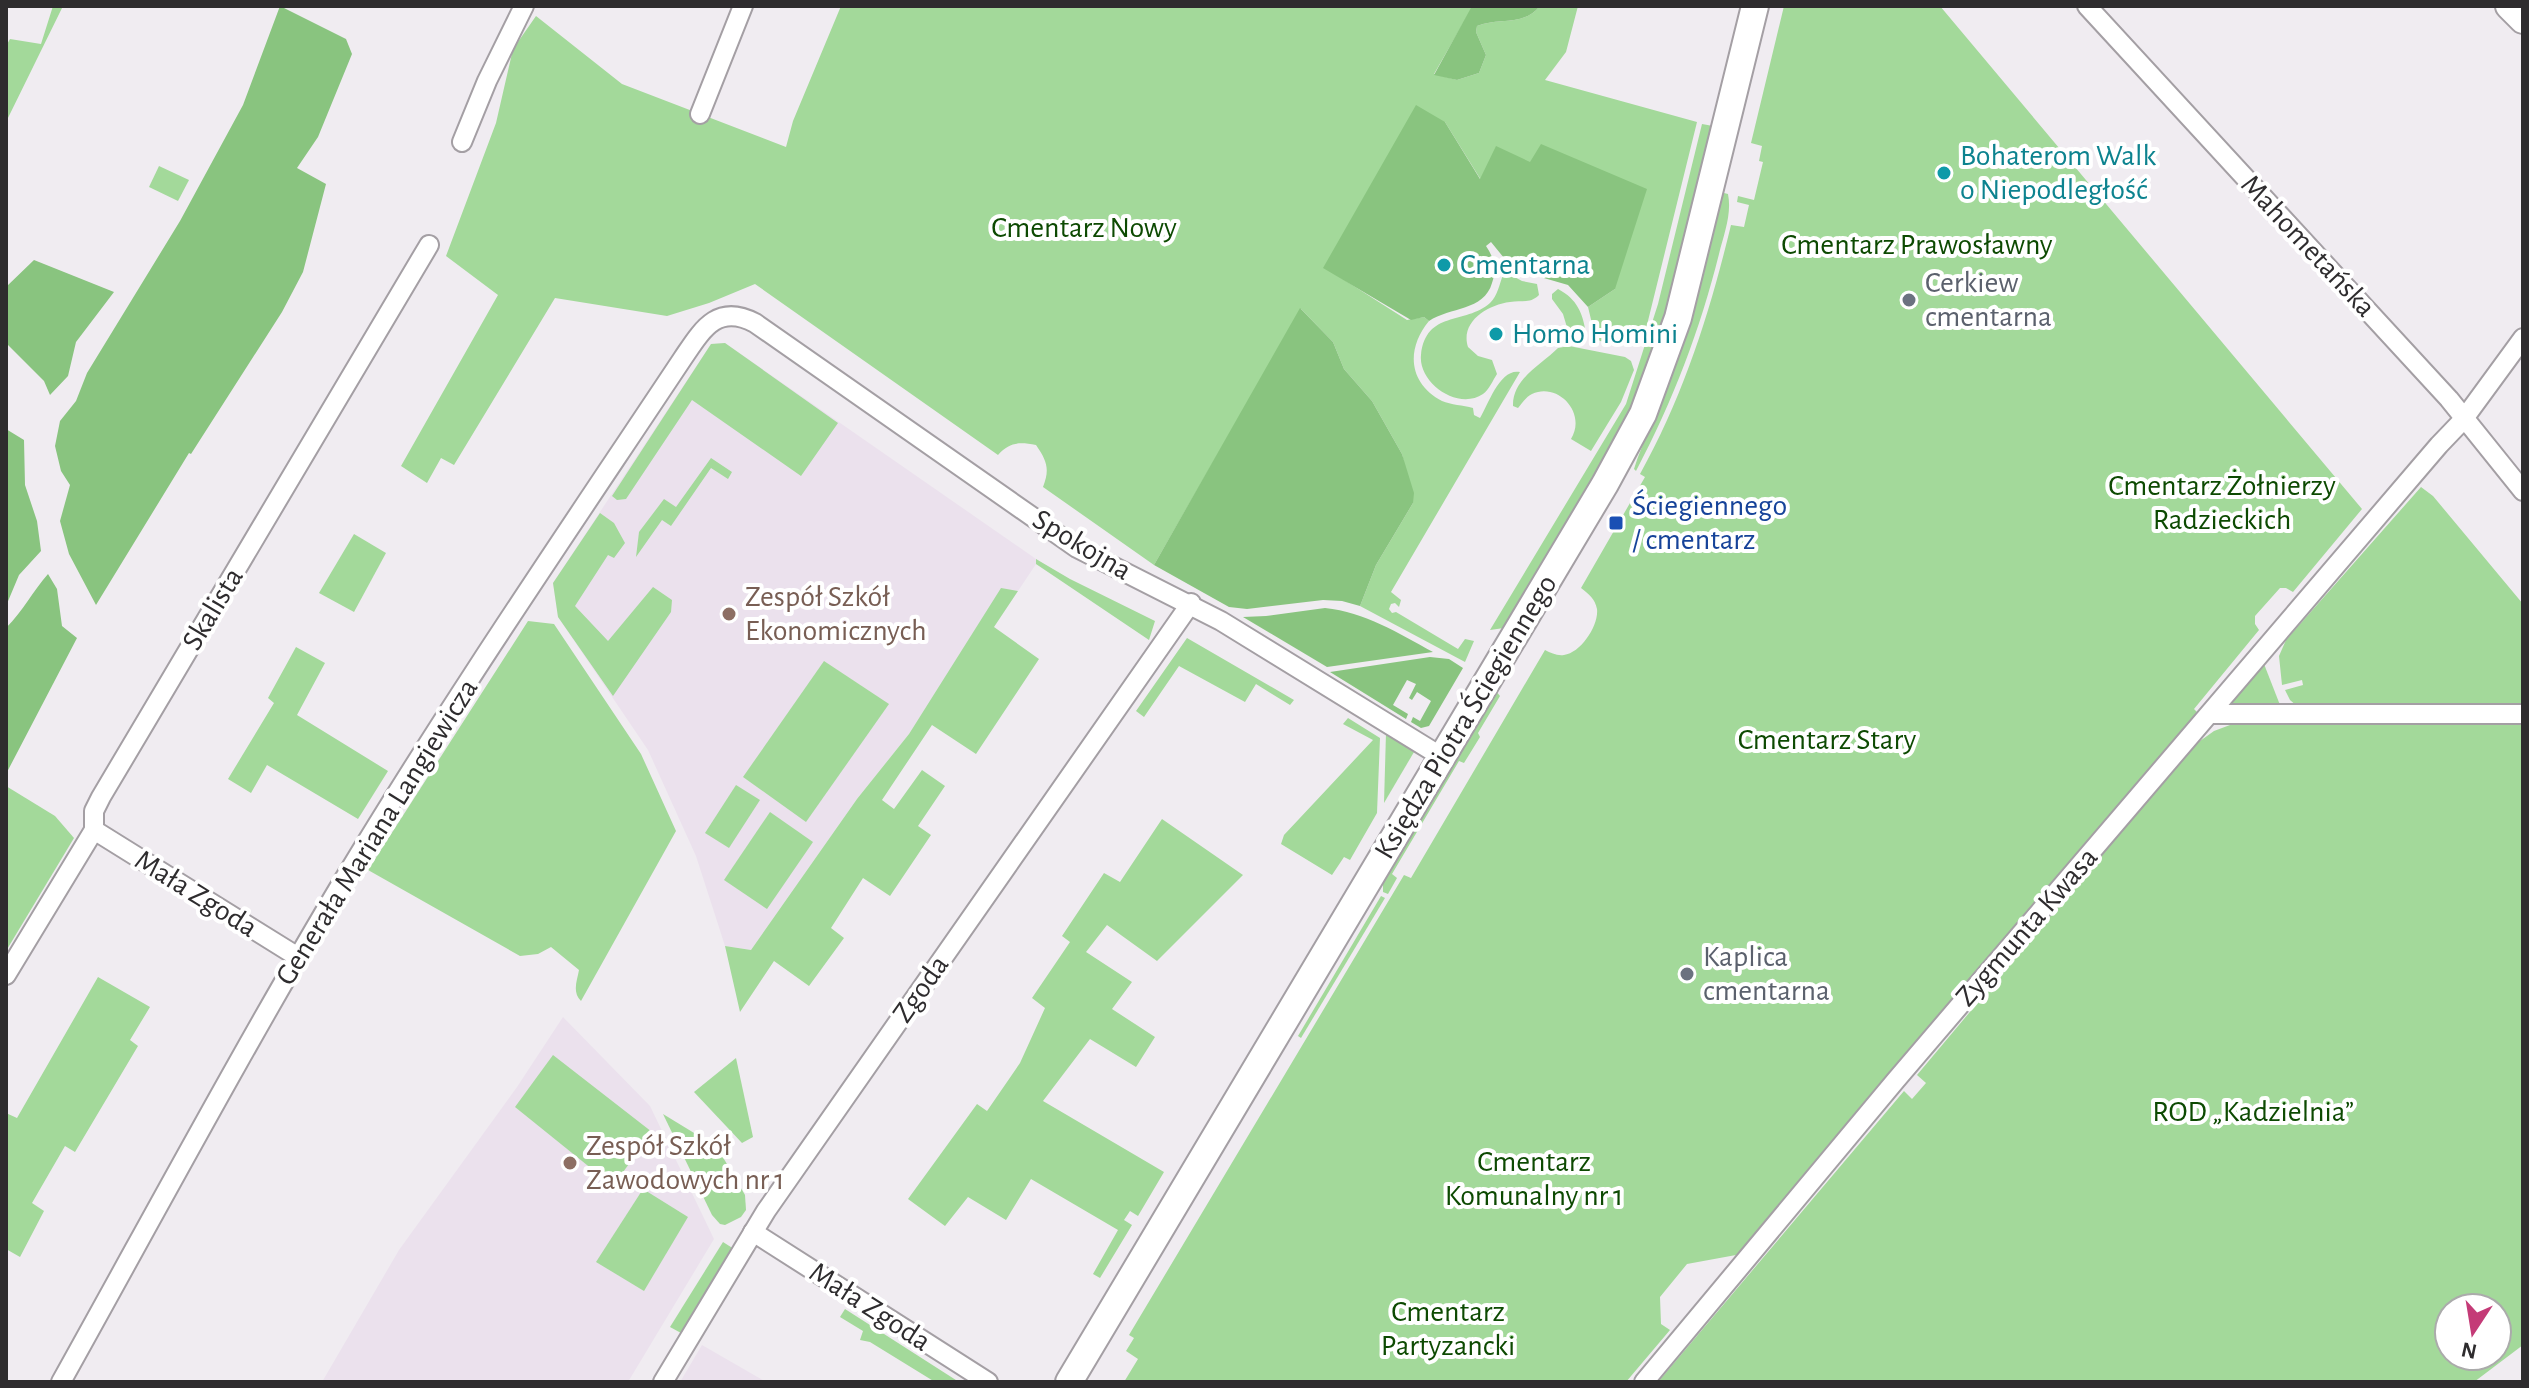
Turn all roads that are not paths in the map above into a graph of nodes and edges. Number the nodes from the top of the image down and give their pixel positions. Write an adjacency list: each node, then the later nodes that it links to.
1 (524, 6): 8 (street)
2 (743, 6): 7 (street)
3 (1755, 6): 17 (street, Księdza Piotra Ściegiennego)
4 (2087, 6): 12 (street, Mahometańska)
5 (2509, 6): 6 (street)
6 (2523, 20)
7 (700, 114)
8 (462, 142)
9 (429, 245): 18 (street, Skalista)
10 (733, 315): 14 (street, Spokojna); 19 (street, Generała Mariana Langiewicza)
11 (2523, 338): 12 (street, Zygmunta Kwasa)
12 (2463, 420): 13 (street, Mahometańska); 15 (street, Zygmunta Kwasa)
13 (2523, 491)
14 (1191, 603): 17 (street, Spokojna); 21 (street, Zgoda)
15 (2210, 714): 16 (street); 26 (street, Zygmunta Kwasa)
16 (2523, 714)
17 (1442, 757): 25 (street, Księdza Piotra Ściegiennego)
18 (94, 830): 19 (street, Mała Zgoda); 20 (street, Skalista)
19 (298, 957): 22 (street, Generała Mariana Langiewicza)
20 (6, 975)
21 (753, 1232): 23 (street, Zgoda); 24 (street, Mała Zgoda)
22 (61, 1382)
23 (663, 1382)
24 (988, 1382)
25 (1069, 1382)
26 (1644, 1382)

